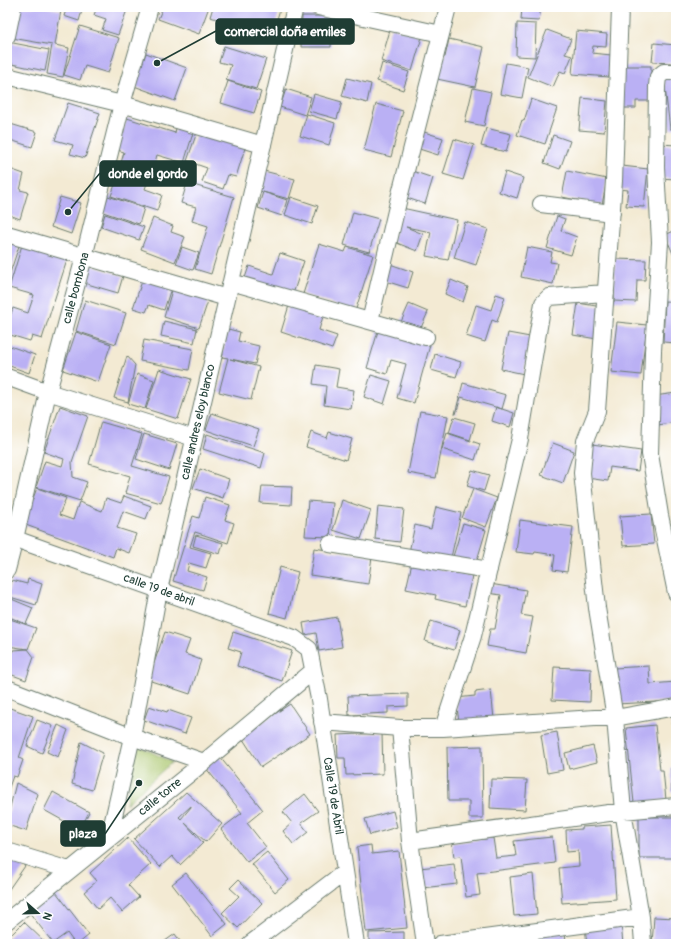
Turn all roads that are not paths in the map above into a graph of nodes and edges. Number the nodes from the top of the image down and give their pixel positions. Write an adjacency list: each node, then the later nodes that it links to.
1 (13, 7): 8 (street)
2 (150, 7): 11 (street, calle bombona)
3 (295, 7): 12 (street, calle andres eloy blanco)
4 (318, 7): 7 (street)
5 (448, 7): 7 (street)
6 (620, 7): 14 (street)
7 (441, 34): 20 (street)
8 (7, 36)
9 (676, 72): 30 (street)
10 (7, 76): 11 (street)
11 (122, 104): 12 (street); 16 (street, calle bombona)
12 (263, 145): 17 (street, calle andres eloy blanco)
13 (541, 204): 14 (street)
14 (612, 213): 18 (street)
15 (7, 234): 16 (street)
16 (84, 257): 19 (street); 23 (street, calle bombona)
17 (231, 282): 19 (street, calle andres eloy blanco); 20 (street)
18 (606, 293): 28 (street); 35 (street)
19 (227, 298): 24 (street, calle andres eloy blanco)
20 (370, 321): 21 (street)
21 (426, 337)
22 (7, 377): 23 (street)
23 (48, 392): 24 (street); 25 (street, calle bombona)
24 (194, 438): 29 (street, calle andres eloy blanco)
25 (11, 537): 27 (street, calle bombona); 29 (street, calle 19 de abril)
26 (330, 544): 28 (street)
27 (7, 570)
28 (489, 570): 38 (street)
29 (159, 590): 31 (street, calle 19 de abril); 39 (street, calle andres eloy blanco)
30 (676, 593)
31 (309, 649): 32 (street, Calle 19 de Abril)
32 (313, 671): 36 (street, Calle 19 de Abril); 40 (street, calle torre)
33 (7, 688): 39 (street)
34 (676, 707): 35 (street)
35 (615, 718): 38 (street); 42 (street)
36 (322, 722): 37 (street); 47 (street, Calle 19 de Abril)
37 (400, 728): 38 (street); 44 (street)
38 (443, 728)
39 (132, 737): 40 (street); 43 (street, calle andres eloy blanco)
40 (204, 762): 43 (street, calle torre)
41 (676, 806): 42 (street)
42 (623, 812): 44 (street); 48 (street)
43 (109, 838): 46 (street, calle torre)
44 (410, 841): 52 (street)
45 (7, 851): 46 (street)
46 (69, 870): 49 (street, calle torre)
47 (345, 872): 50 (street); 51 (street, Calle 19 de Abril)
48 (641, 917): 53 (street); 54 (street)
49 (7, 921)
50 (250, 944)
51 (356, 944)
52 (425, 944)
53 (440, 944)
54 (643, 944)

